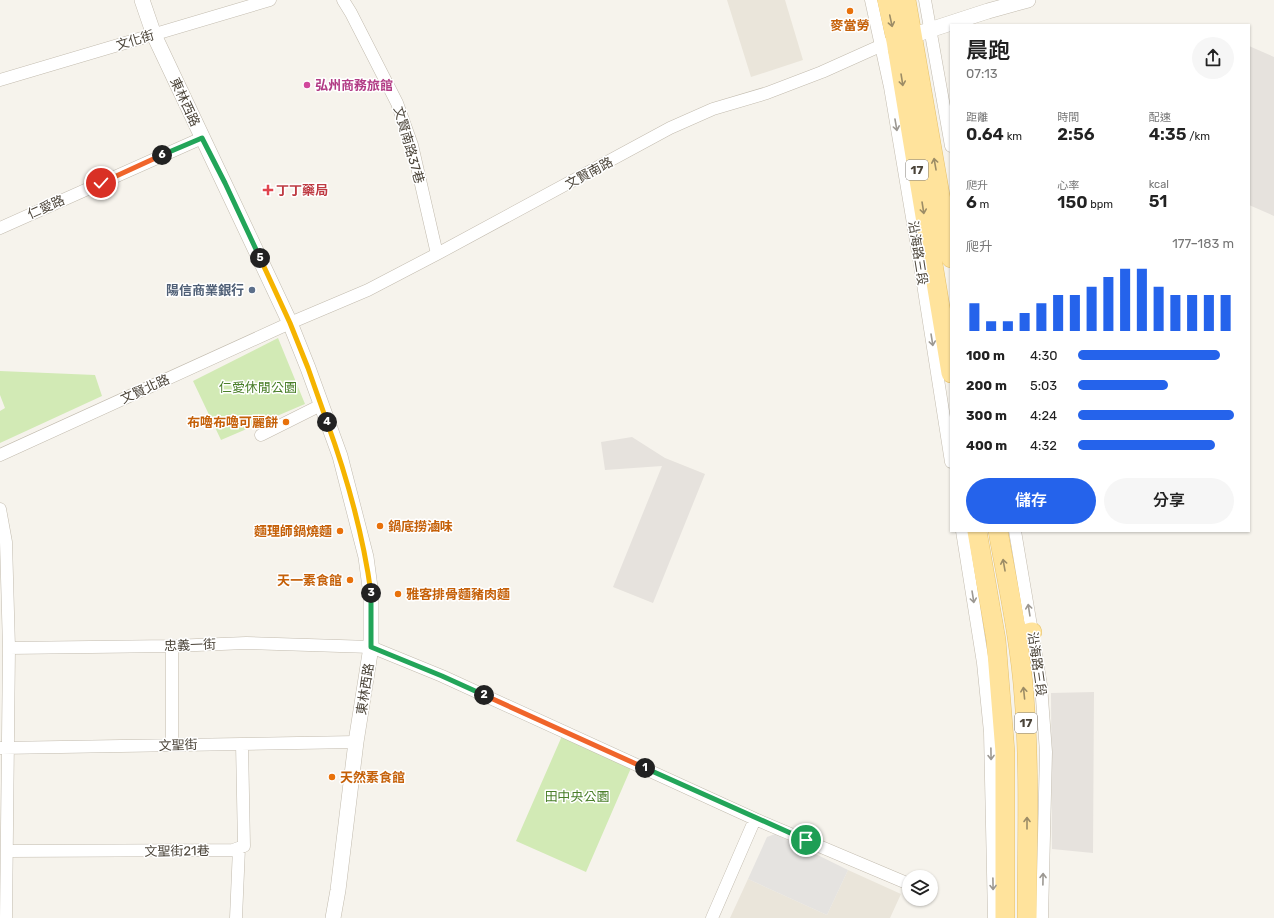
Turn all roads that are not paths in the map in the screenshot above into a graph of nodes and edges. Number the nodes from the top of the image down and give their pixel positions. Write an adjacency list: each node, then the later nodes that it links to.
1 (142, 0): 10 (street, 東林西路)
2 (270, 0): 10 (street, 文化街)
3 (343, 0): 16 (street, 文賢南路37巷)
4 (871, 0): 11 (street)
5 (887, 0): 11 (main road, 17, one-way to 11)
6 (906, 0): 11 (main road, 17)
7 (925, 0): 9 (street)
8 (1028, 0): 9 (street)
9 (931, 30): 11 (street); 14 (street)
10 (154, 35): 12 (street, 文化街); 13 (street, 東林西路)
11 (896, 41): 16 (street, 文賢南路); 17 (main road, 17, one-way to 11); 18 (main road, 沿海路三段 / 17, one-way to 18)
12 (0, 80)
13 (202, 138): 15 (street, 仁愛路); 19 (street, 東林西路)
14 (950, 140)
15 (0, 228)
16 (437, 254): 19 (street, 文賢南路)
17 (950, 254)
18 (938, 300): 20 (main road, 沿海路三段 / 17); 23 (street, 沿海路三段, one-way to 23)
19 (290, 323): 21 (street, 東林西路); 24 (street, 文賢北路)
20 (950, 367)
21 (321, 405): 22 (street); 32 (street, 東林西路)
22 (261, 435)
23 (950, 450)
24 (0, 455)
25 (0, 509): 33 (street)
26 (962, 532): 35 (street, one-way to 35)
27 (977, 532): 35 (main road, 17)
28 (998, 532): 30 (main road, 沿海路三段 / 17, one-way to 28)
29 (1015, 532): 30 (street, 沿海路三段, one-way to 29)
30 (1024, 634): 36 (main road, 沿海路三段 / 17, one-way to 30)
31 (172, 646): 32 (street, 忠義一街); 33 (street, 忠義一街); 40 (street)
32 (371, 647): 38 (street, 東林西路); 42 (street)
33 (9, 648): 34 (street)
34 (4, 661): 41 (street)
35 (990, 662): 37 (main road, 17)
36 (1035, 733): 37 (street); 46 (main road, 沿海路三段 / 17, one-way to 36)
37 (997, 736): 51 (street, one-way to 51); 52 (main road, 17)
38 (356, 742): 39 (street, 文聖街); 49 (street, 東林西路)
39 (242, 744): 40 (street, 文聖街); 43 (street)
40 (172, 745): 41 (street, 文聖街)
41 (4, 748): 44 (street)
42 (755, 819): 45 (street); 50 (street)
43 (239, 848): 44 (street, 文聖街21巷); 48 (street)
44 (7, 851): 47 (street)
45 (902, 881)
46 (1035, 910)
47 (6, 918)
48 (236, 918)
49 (333, 918)
50 (712, 918)
51 (994, 918)
52 (1005, 918)

